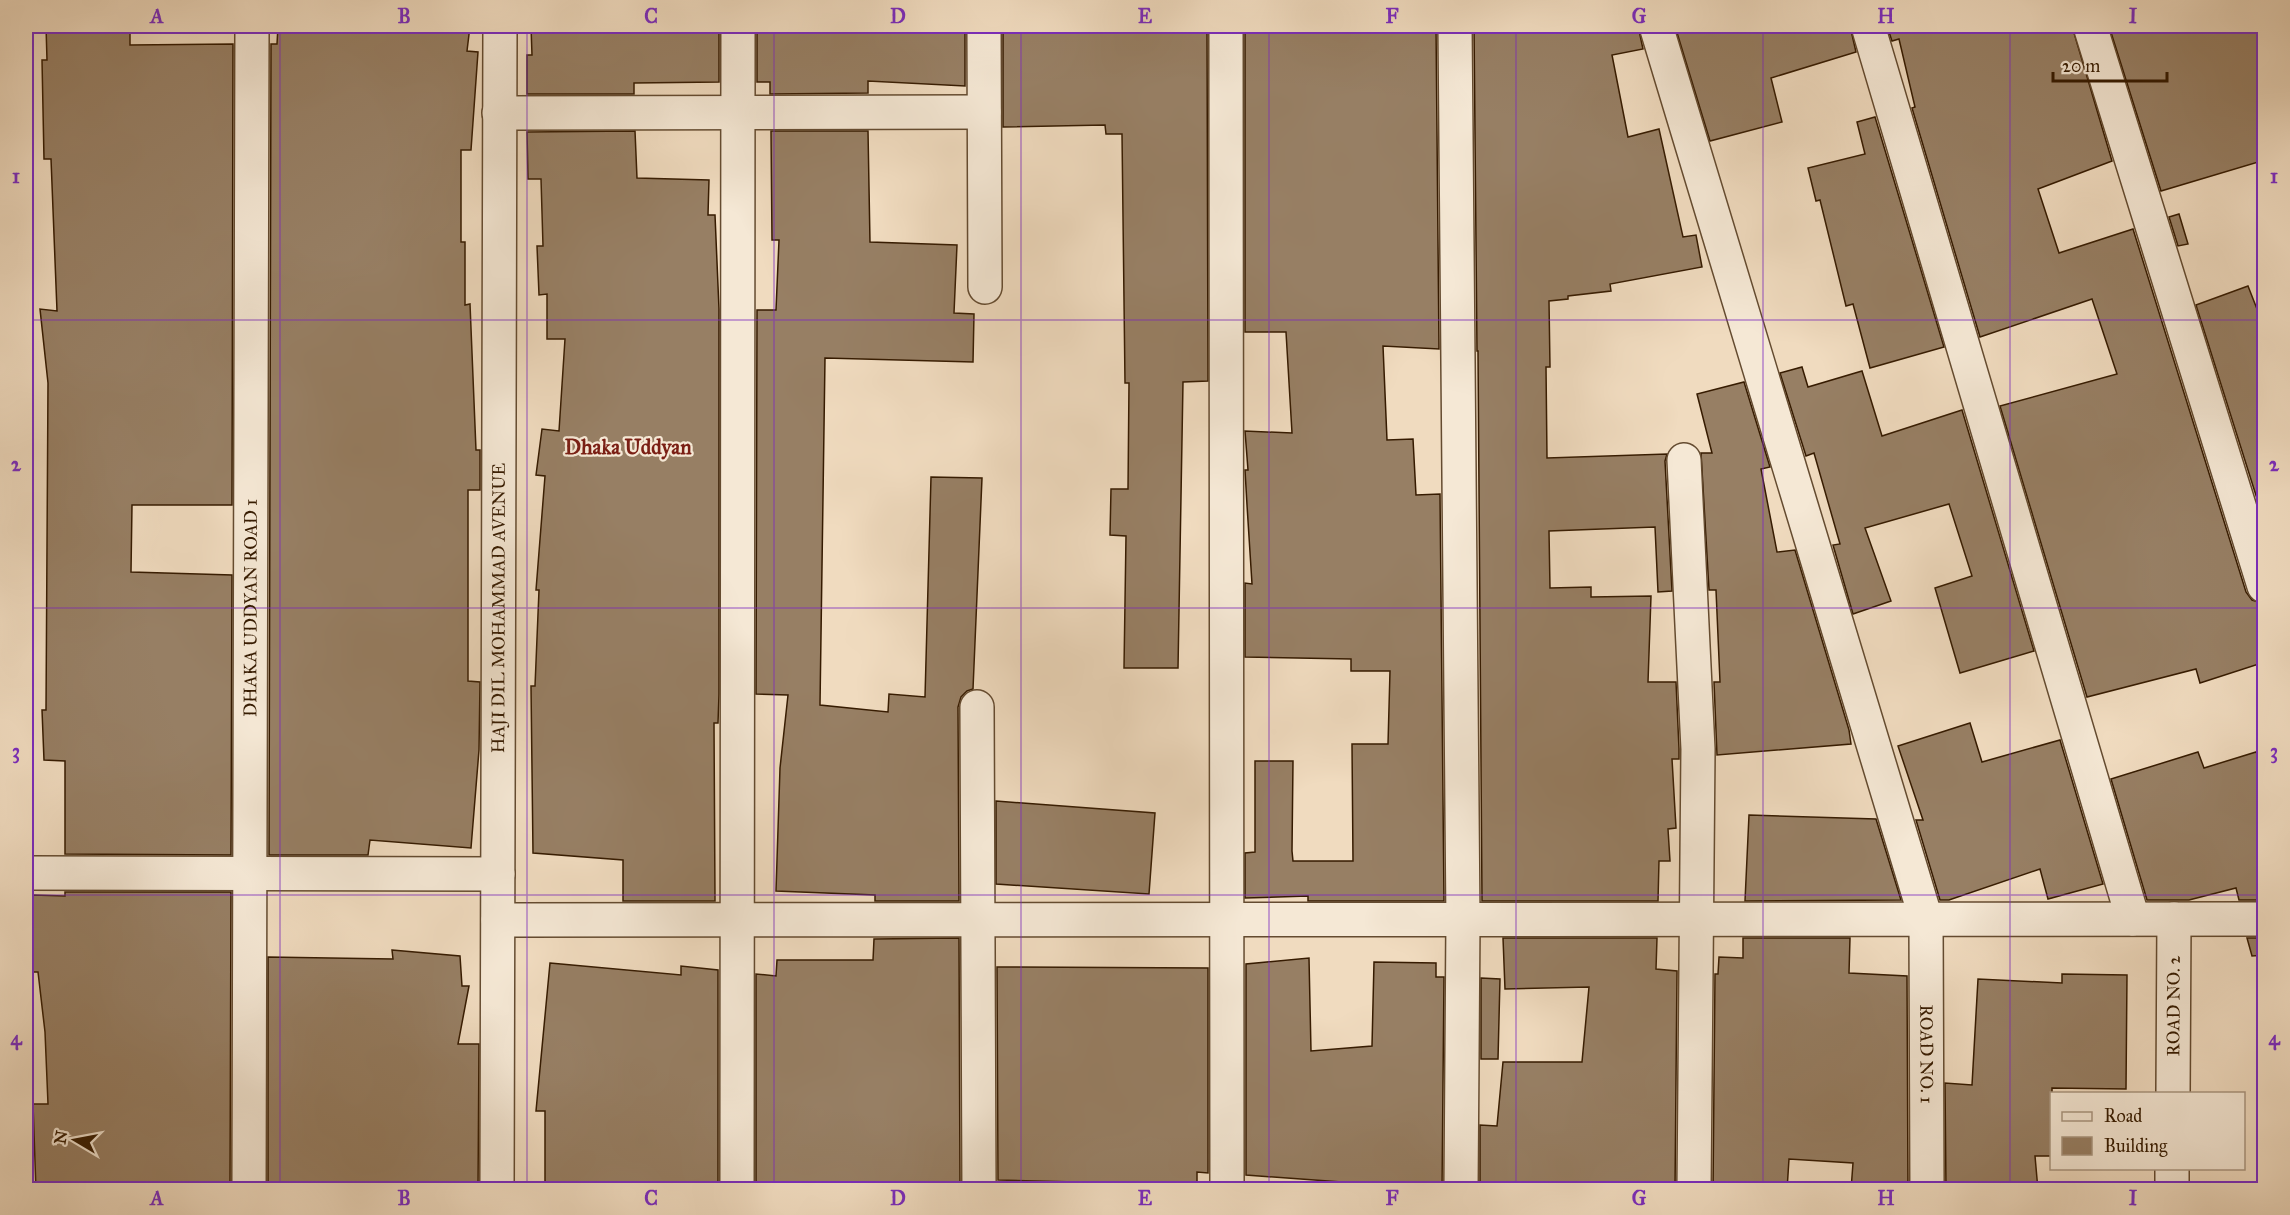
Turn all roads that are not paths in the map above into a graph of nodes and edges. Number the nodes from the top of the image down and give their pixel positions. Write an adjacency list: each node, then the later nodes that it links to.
1 (252, 26): 18 (street, DHAKA UDDYAN ROAD 1)
2 (500, 26): 12 (street, HAJI DIL MOHAMMAD AVENUE)
3 (738, 26): 10 (street)
4 (984, 26): 11 (street)
5 (1226, 26): 26 (street)
6 (1455, 26): 27 (street)
7 (1656, 26): 21 (street, ROAD NO. 1)
8 (1868, 26): 22 (street)
9 (2090, 26): 15 (street)
10 (738, 111): 11 (street); 12 (street); 29 (street)
11 (984, 112): 13 (street)
12 (499, 113): 19 (street, HAJI DIL MOHAMMAD AVENUE)
13 (985, 287)
14 (1684, 460): 20 (street)
15 (2265, 586)
16 (977, 707): 25 (street)
17 (26, 873): 18 (street)
18 (250, 874): 19 (street); 32 (street, DHAKA UDDYAN ROAD 1)
19 (498, 874): 28 (street, HAJI DIL MOHAMMAD AVENUE)
20 (1695, 919): 21 (street); 27 (street); 38 (street)
21 (1926, 919): 22 (street); 39 (street, ROAD NO. 1)
22 (2133, 919): 23 (street)
23 (2174, 919): 24 (street); 30 (street, ROAD NO. 2)
24 (2265, 919)
25 (978, 920): 26 (street); 29 (street); 35 (street)
26 (1226, 920): 27 (street); 36 (street)
27 (1463, 920): 37 (street)
28 (498, 921): 29 (street); 33 (street, HAJI DIL MOHAMMAD AVENUE)
29 (738, 921): 34 (street)
30 (2173, 1092)
31 (2172, 1170): 40 (street)
32 (249, 1190)
33 (497, 1190)
34 (737, 1190)
35 (979, 1190)
36 (1227, 1190)
37 (1461, 1190)
38 (1694, 1190)
39 (1926, 1190)
40 (2172, 1190)

